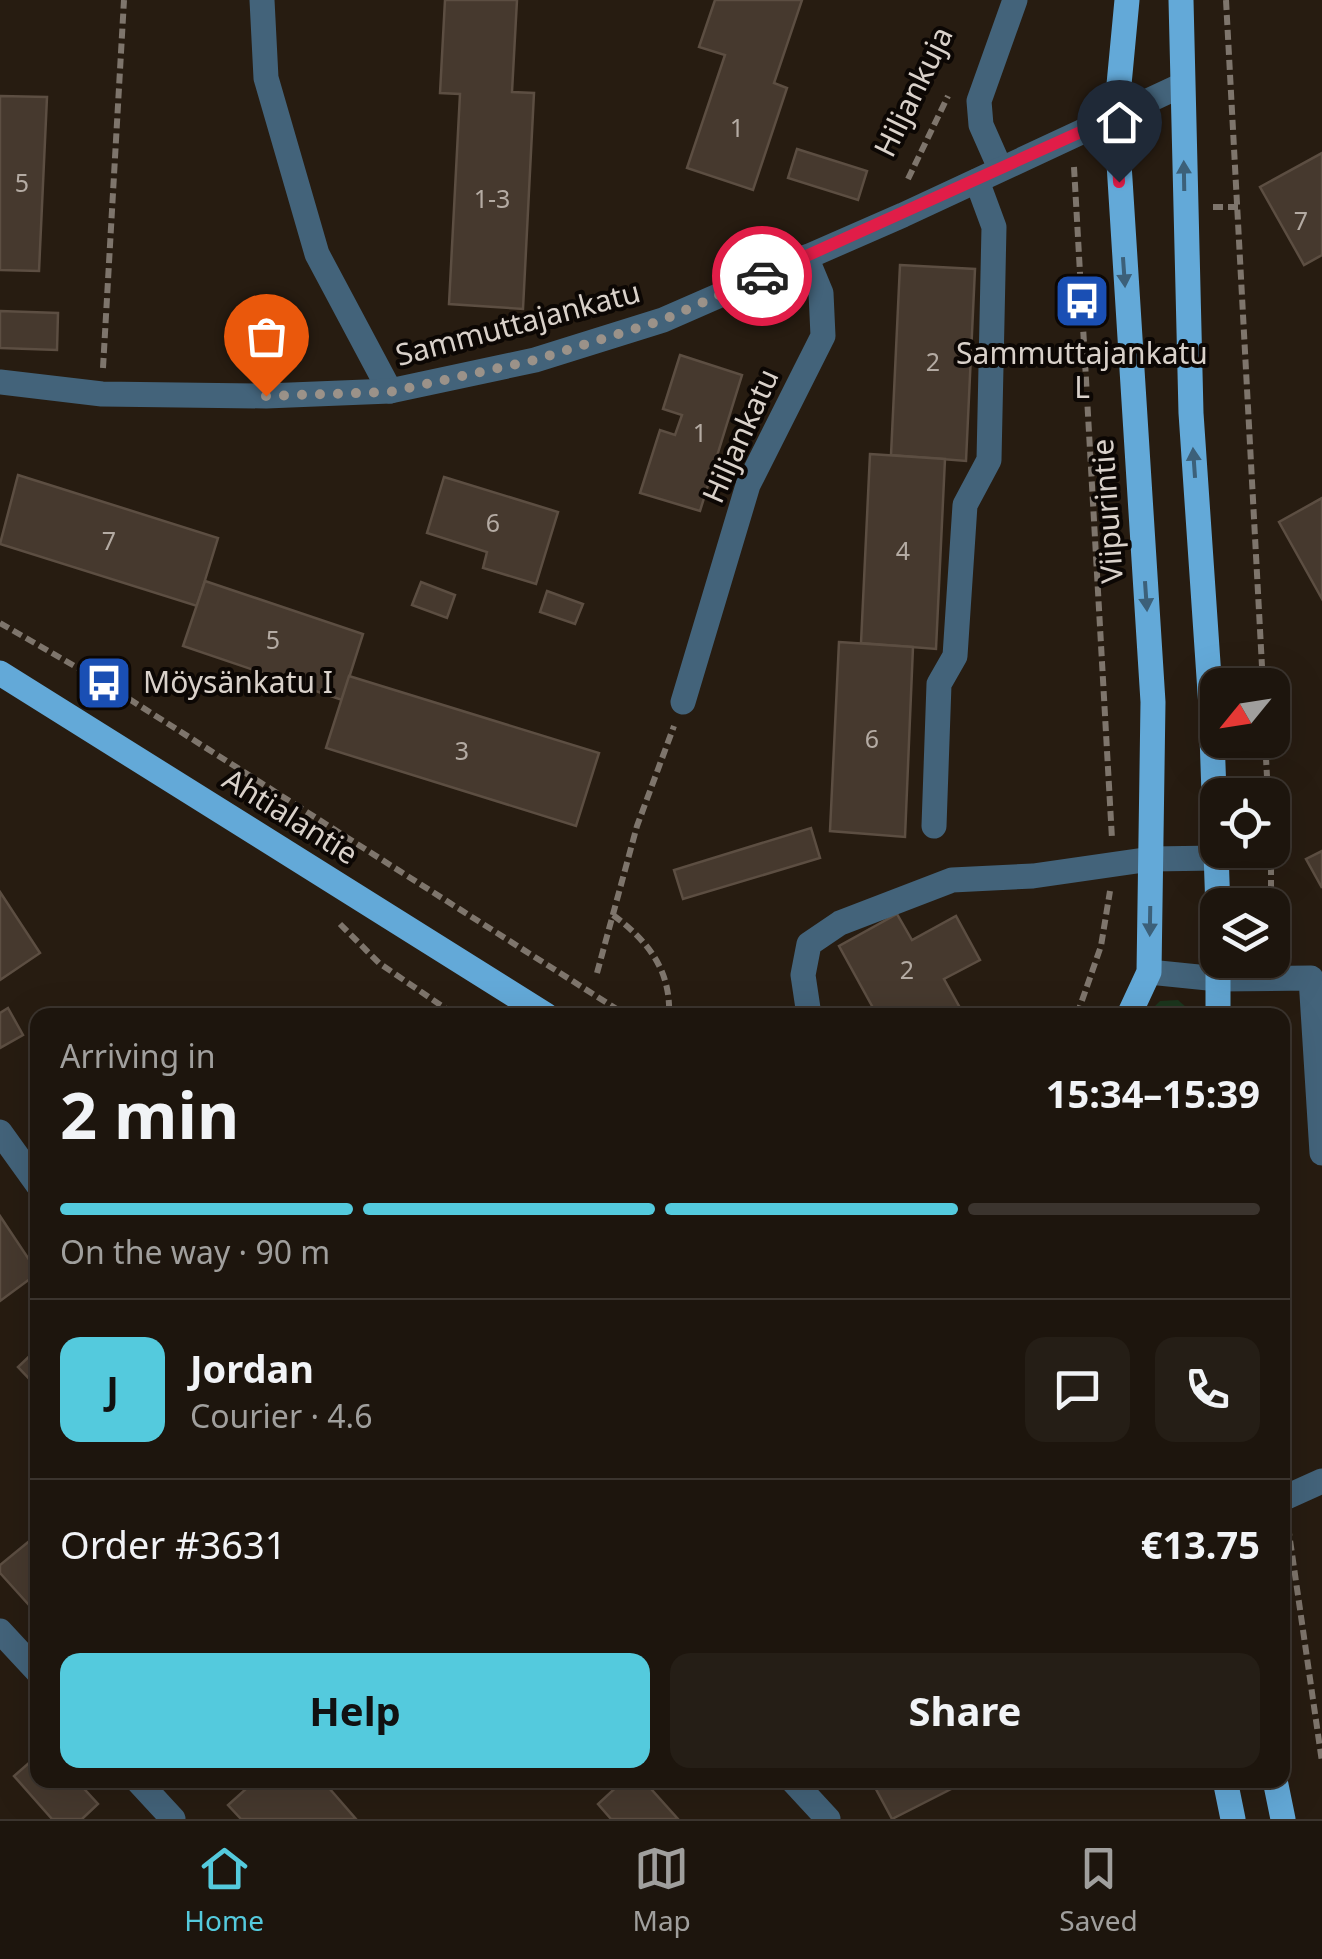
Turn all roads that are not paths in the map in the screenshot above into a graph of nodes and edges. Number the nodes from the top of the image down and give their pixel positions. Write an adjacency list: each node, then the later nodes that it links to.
1 (262, 0): 10 (street)
2 (1015, 0): 7 (street, Hiljankuja)
3 (1127, 0): 6 (main road, Viipurintie)
4 (1181, 0): 5 (main road)
5 (1182, 85): 6 (street, Sammuttajankatu); 13 (main road, one-way to 5)
6 (1116, 116): 7 (street, Sammuttajankatu); 16 (main road, Viipurintie, one-way to 16)
7 (988, 174): 8 (street, Sammuttajankatu); 14 (street, Hiljankuja)
8 (806, 256): 10 (street, Sammuttajankatu); 12 (street, Hiljankatu)
9 (0, 382): 10 (street, Sammuttajankatu)
10 (390, 392)
11 (0, 674): 22 (main road, Ahtialantie)
12 (683, 702)
13 (1212, 778)
14 (934, 826)
15 (1200, 858): 16 (street)
16 (1151, 859): 20 (main road, Viipurintie, one-way to 20); 23 (street)
17 (1200, 970): 20 (street)
18 (1290, 970): 19 (street)
19 (1316, 970): 27 (street)
20 (1149, 972): 24 (main road, Viipurintie)
21 (1218, 978): 25 (main road)
22 (535, 1008)
23 (808, 1008)
24 (1132, 1008)
25 (1218, 1008)
26 (0, 1132): 28 (street)
27 (1322, 1153)
28 (30, 1174)
29 (1322, 1481): 30 (street)
30 (1290, 1496)
31 (0, 1631): 32 (street)
32 (30, 1663)
33 (144, 1788): 37 (street)
34 (799, 1788): 38 (street)
35 (1227, 1788): 39 (main road)
36 (1276, 1788): 40 (main road)
37 (173, 1819)
38 (828, 1819)
39 (1233, 1819)
40 (1283, 1819)

